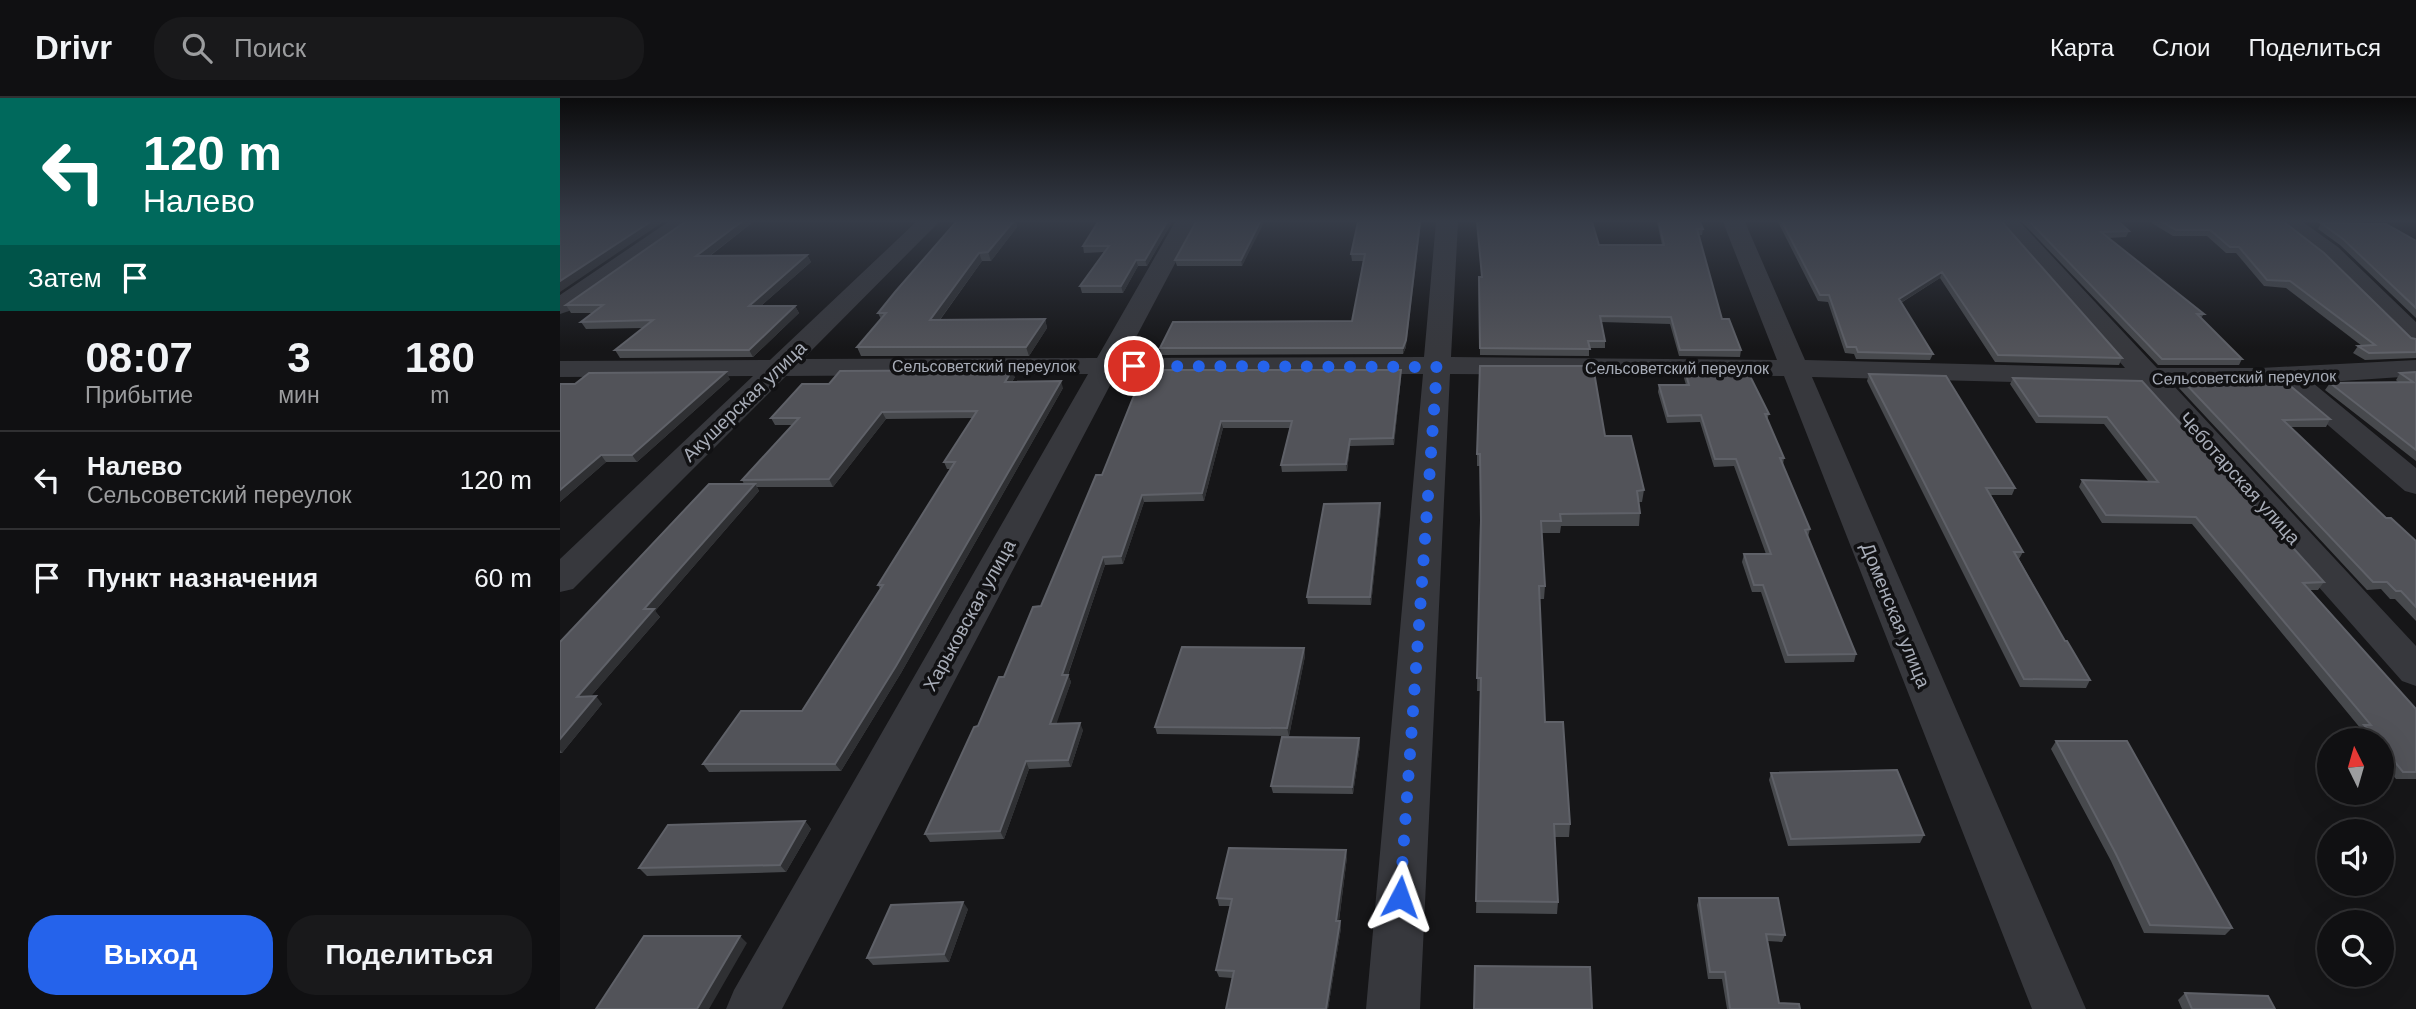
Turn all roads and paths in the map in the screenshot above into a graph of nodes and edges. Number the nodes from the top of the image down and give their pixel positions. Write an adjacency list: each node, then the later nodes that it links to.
1 (620, 265): 8 (street)
2 (884, 265): 12 (street, Акушерская улица)
3 (1163, 265): 10 (street, Харьковская улица)
4 (1444, 265): 11 (street)
5 (1751, 265): 13 (street, Доменская улица)
6 (2046, 265): 17 (street, Чеботарская улица)
7 (2343, 265): 9 (street)
8 (560, 306)
9 (2416, 336)
10 (1107, 366): 11 (street, Сельсоветский переулок); 12 (street, Сельсоветский переулок); 21 (street, Харьковская улица)
11 (1437, 367): 13 (street, Сельсоветский переулок); 22 (street)
12 (778, 368): 15 (street, Сельсоветский переулок); 19 (street, Акушерская улица)
13 (1794, 368): 17 (street, Сельсоветский переулок); 23 (street, Доменская улица)
14 (2416, 368): 16 (street, Сельсоветский переулок)
15 (560, 369)
16 (2289, 377): 17 (street, Сельсоветский переулок); 18 (street)
17 (2149, 379): 20 (street, Чеботарская улица)
18 (2416, 484)
19 (560, 580)
20 (2416, 671)
21 (752, 1009)
22 (1392, 1009)
23 (2059, 1009)

